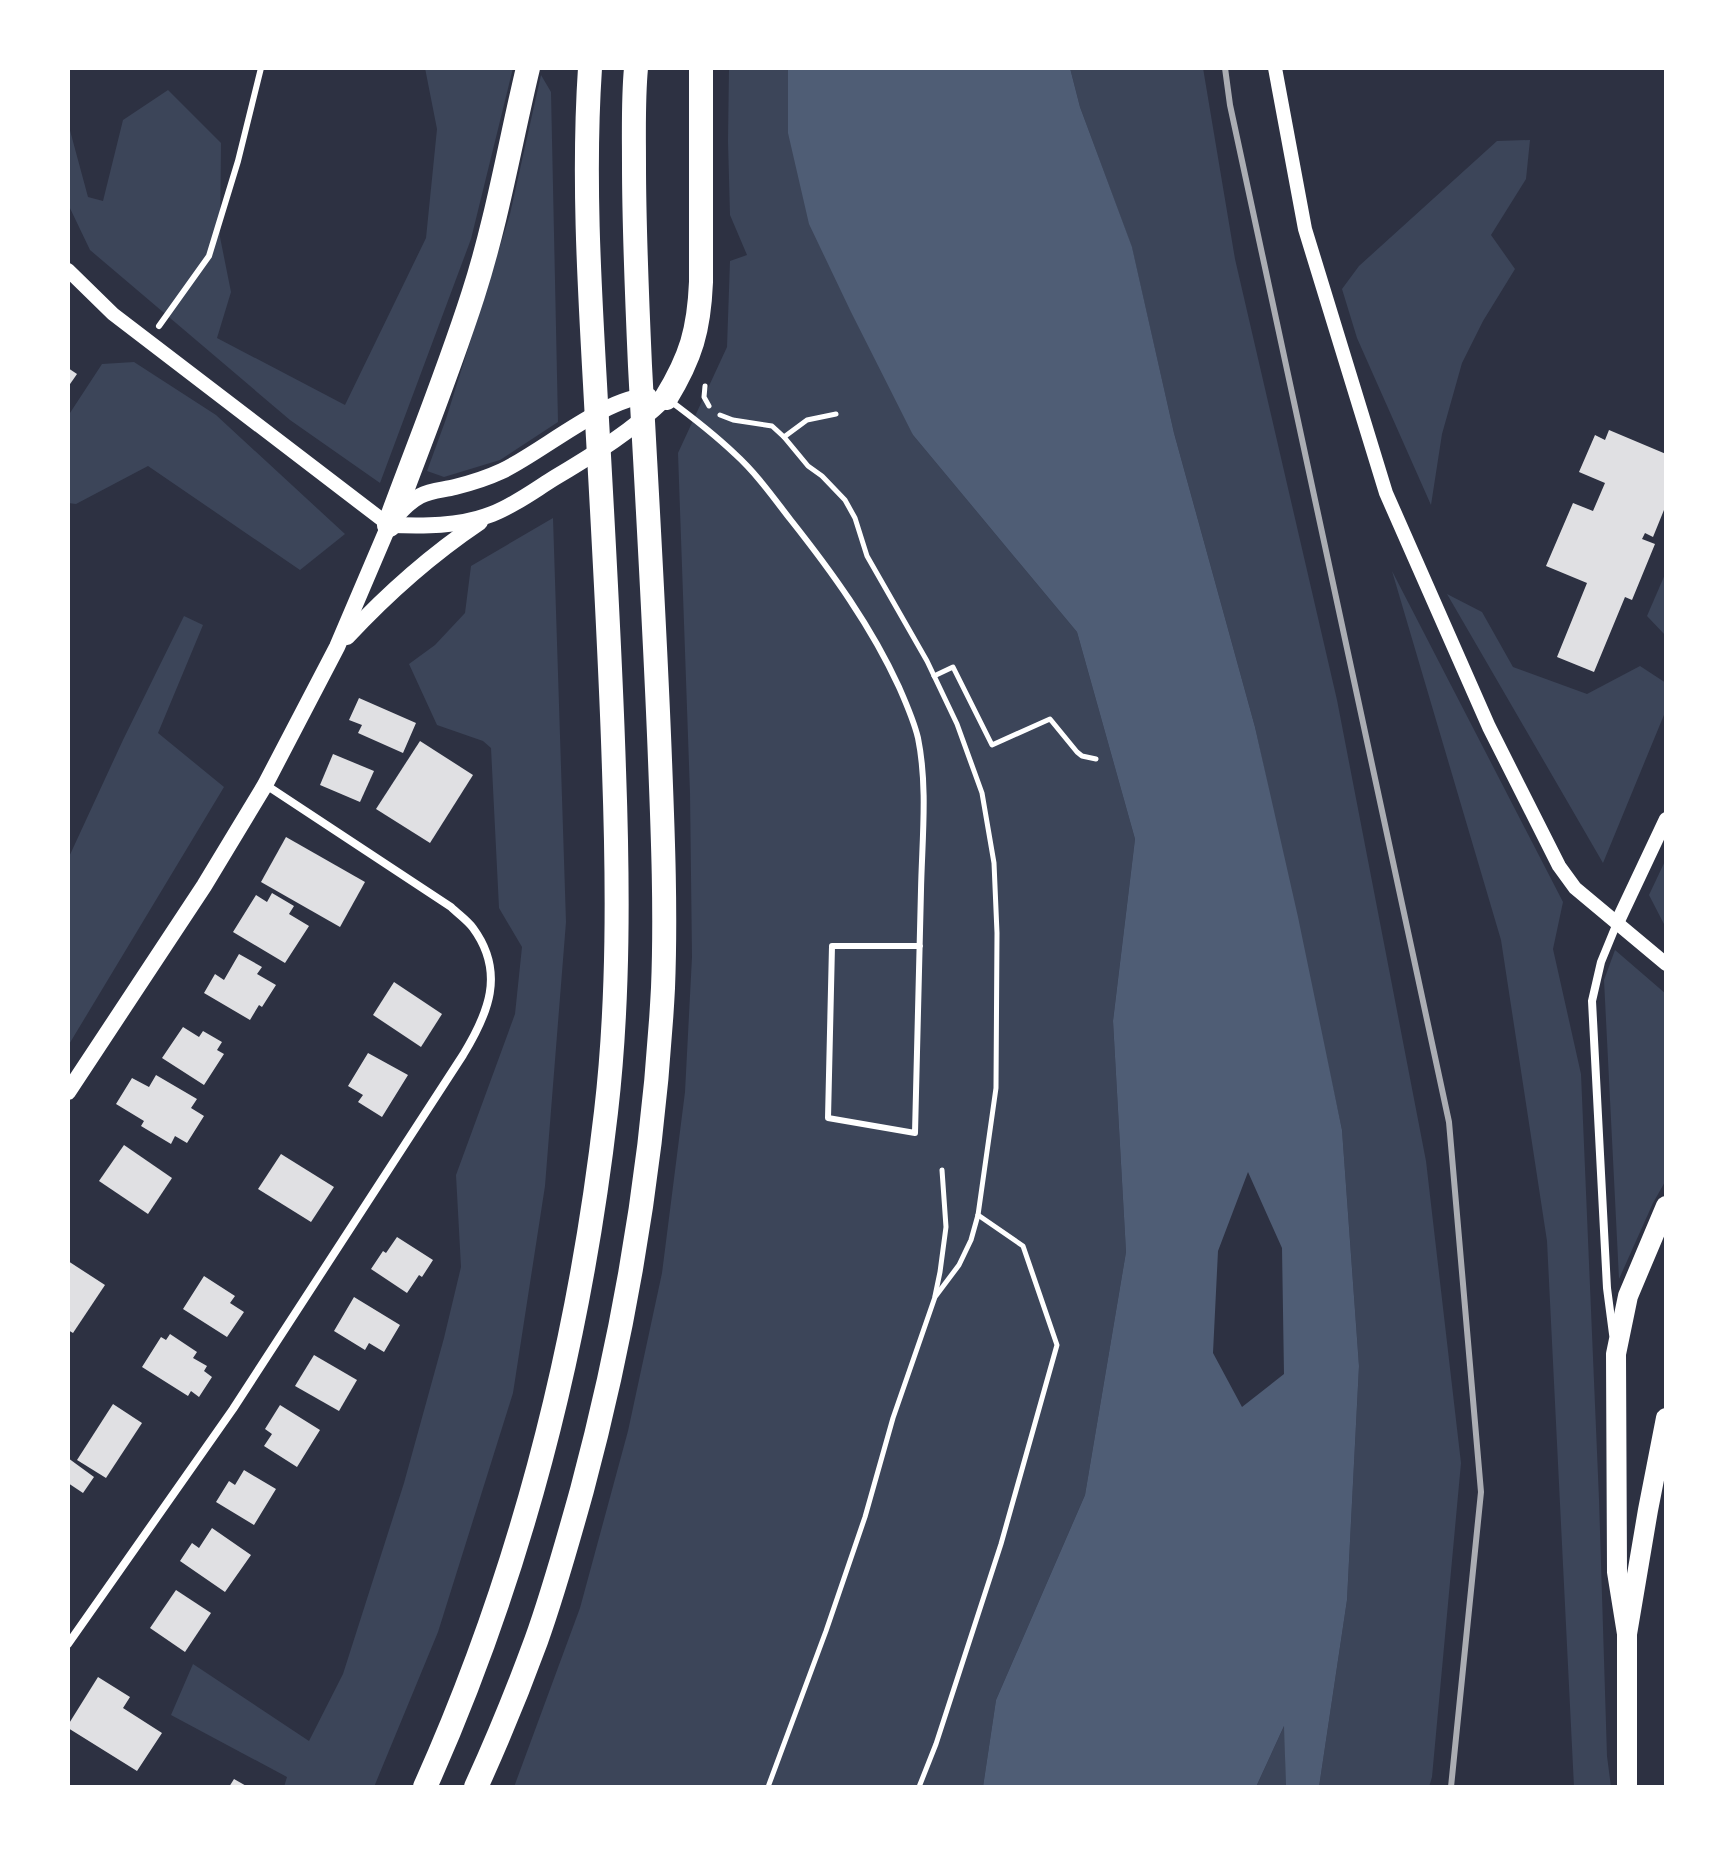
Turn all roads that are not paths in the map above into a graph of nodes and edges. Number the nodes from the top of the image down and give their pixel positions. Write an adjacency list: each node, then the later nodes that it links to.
1 (261, 68): 8 (lane)
2 (528, 68): 11 (highway)
3 (590, 68): 24 (highway)
4 (636, 68): 25 (highway)
5 (701, 68): 9 (highway)
6 (1275, 68): 15 (street)
7 (68, 270): 11 (street)
8 (159, 326)
9 (666, 398): 10 (main road); 11 (main road); 16 (lane)
10 (492, 514): 11 (main road); 12 (main road)
11 (389, 525): 12 (main road)
12 (337, 647): 13 (main road)
13 (265, 785): 18 (main road); 23 (street)
14 (1666, 819): 15 (street)
15 (1617, 923): 17 (street); 20 (street)
16 (920, 946): 16 (lane)
17 (1666, 964)
18 (68, 1092)
19 (1666, 1206): 20 (main road)
20 (1616, 1354): 22 (main road)
21 (1666, 1418): 22 (main road)
22 (1627, 1634): 26 (main road)
23 (68, 1644)
24 (425, 1787)
25 (476, 1787)
26 (1627, 1787)

